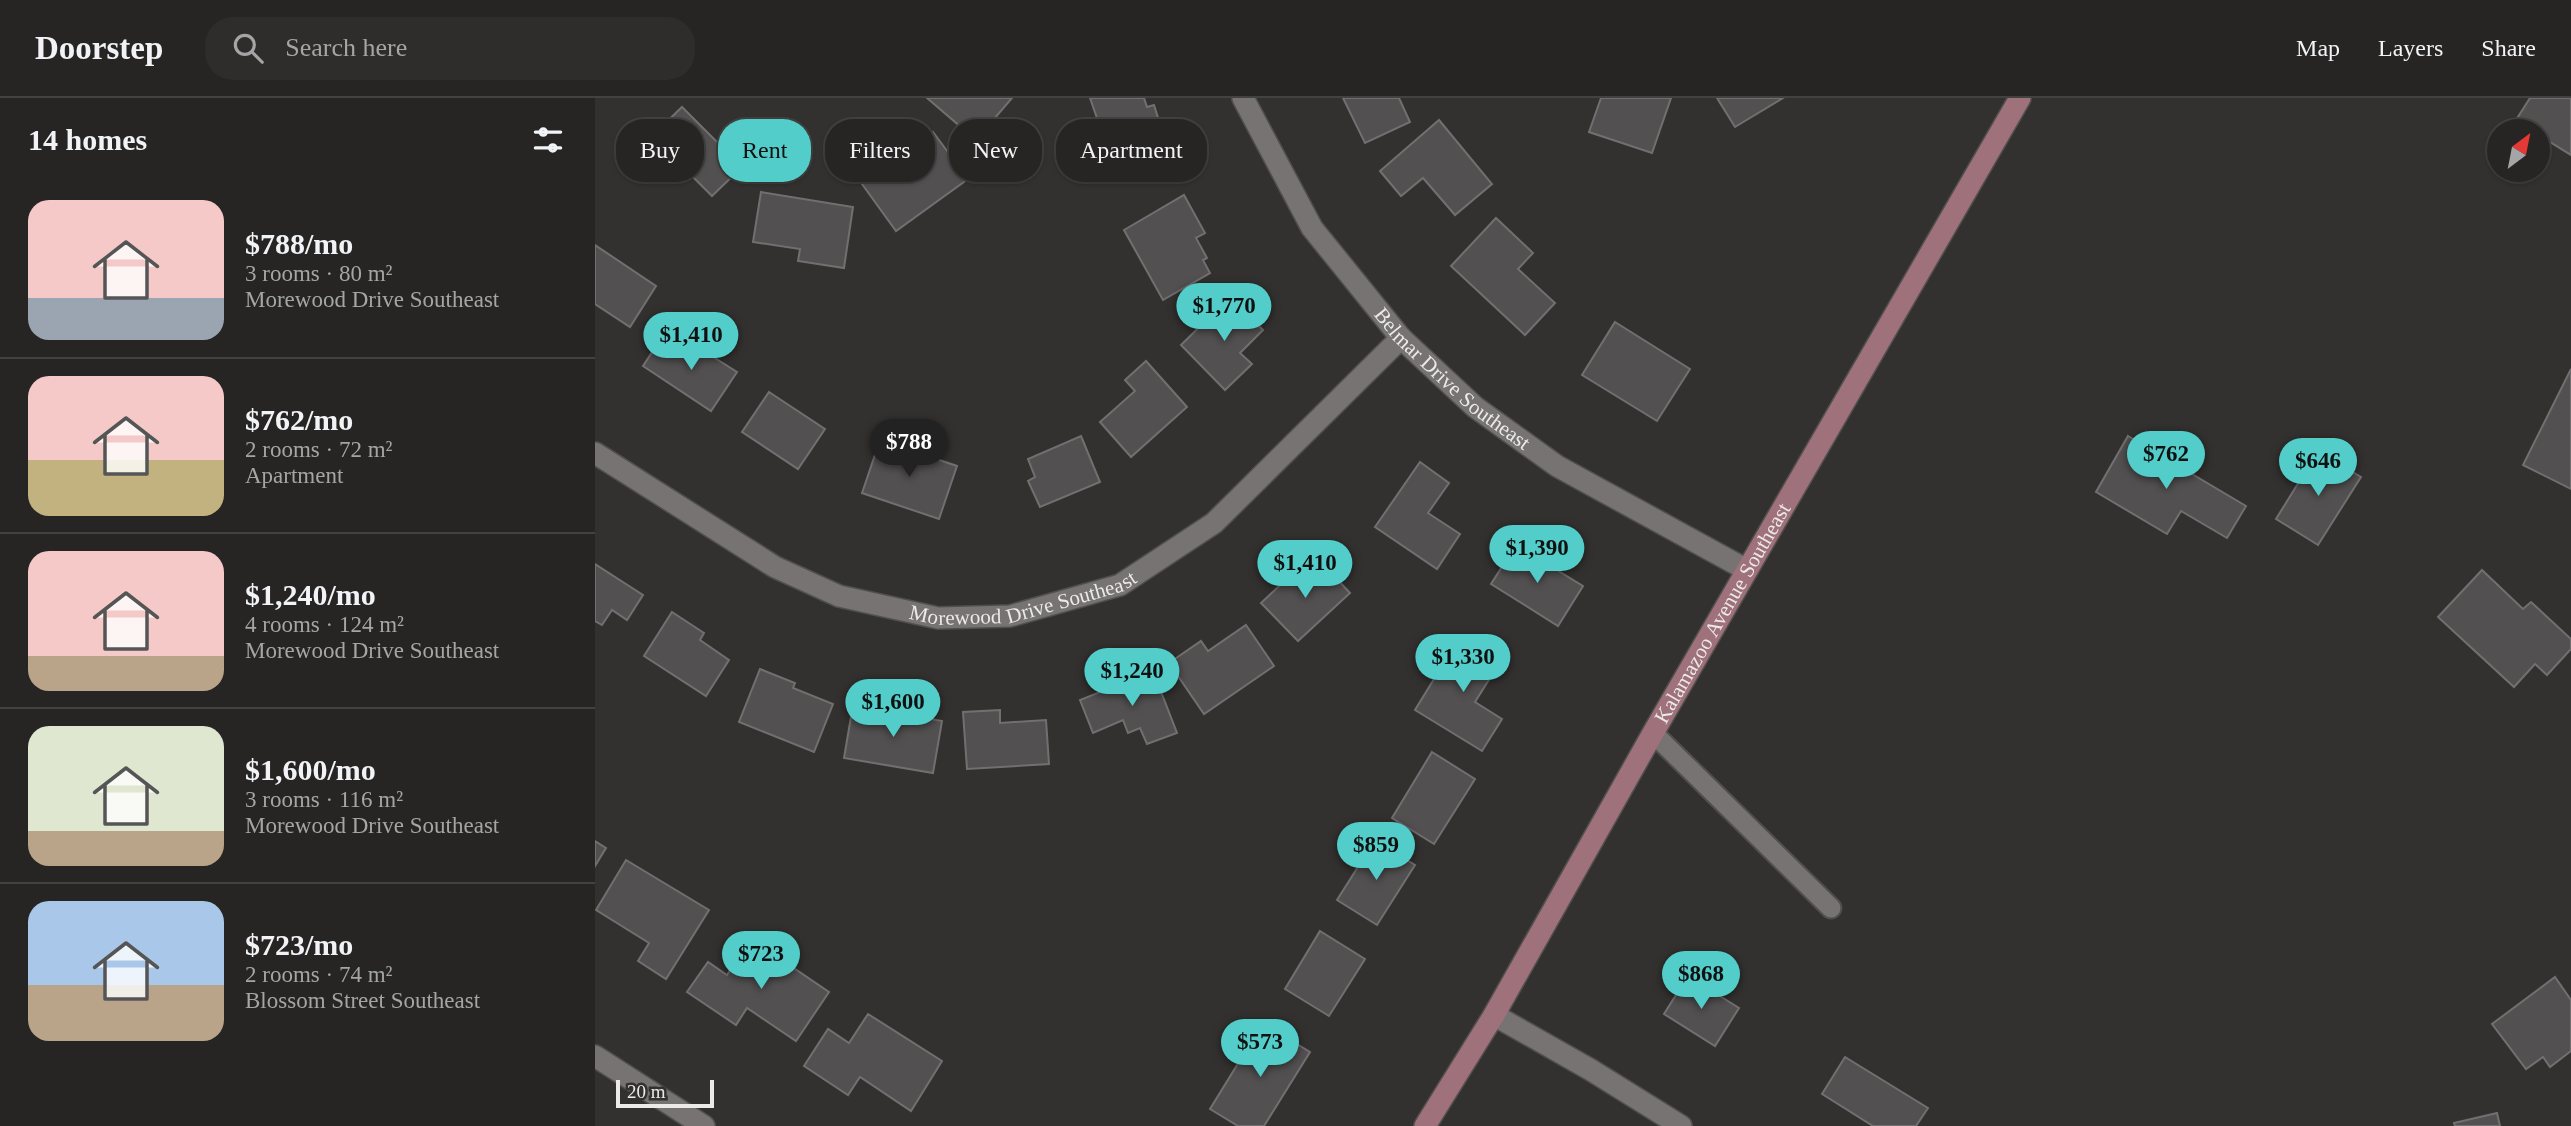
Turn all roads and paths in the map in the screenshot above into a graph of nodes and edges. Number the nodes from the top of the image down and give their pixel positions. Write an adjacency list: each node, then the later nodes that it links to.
1 (1243, 98): 3 (street, Belmar Drive Southeast)
2 (2020, 98): 5 (main road, Kalamazoo Avenue Southeast)
3 (1401, 338): 4 (street, Morewood Drive Southeast); 5 (street, Belmar Drive Southeast)
4 (595, 453)
5 (1747, 570): 6 (main road, Kalamazoo Avenue Southeast)
6 (1653, 733): 7 (lane); 8 (main road, Kalamazoo Avenue Southeast)
7 (1831, 908)
8 (1494, 1015): 11 (main road, Kalamazoo Avenue Southeast); 12 (street)
9 (595, 1056): 10 (street)
10 (704, 1126)
11 (1425, 1126)
12 (1681, 1126)

